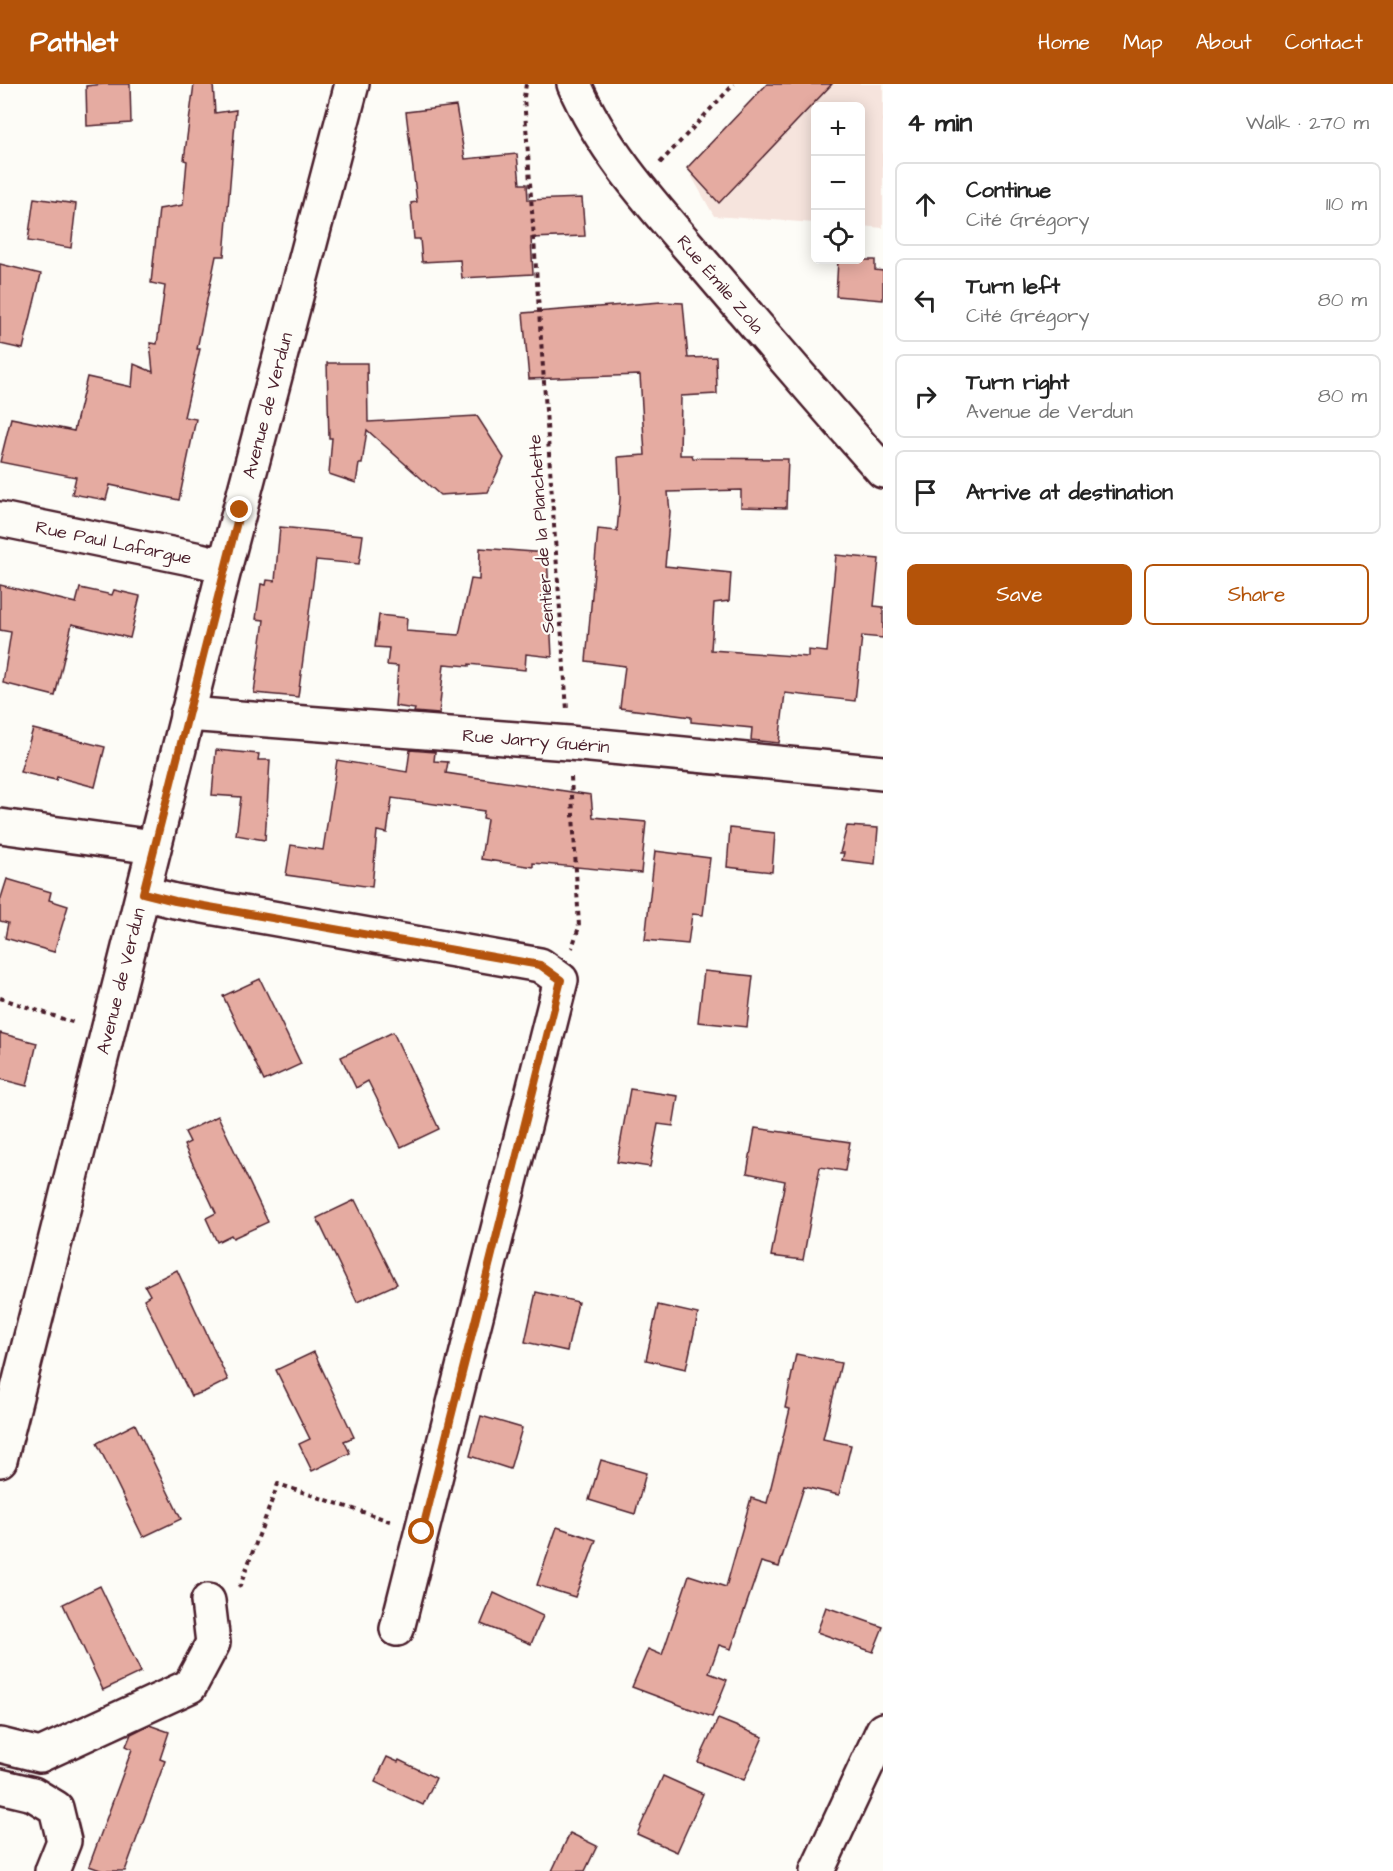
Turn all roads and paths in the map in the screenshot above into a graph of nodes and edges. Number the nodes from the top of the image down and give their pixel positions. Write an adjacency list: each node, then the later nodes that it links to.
1 (352, 84): 8 (street, Avenue de Verdun)
2 (526, 84): 10 (path, Sentier de la Planchette)
3 (574, 84): 6 (street, Rue Émile Zola)
4 (735, 84): 5 (path)
5 (652, 169)
6 (883, 471)
7 (0, 519): 8 (street, Rue Paul Lafargue)
8 (225, 566): 9 (street, Avenue de Verdun)
9 (187, 714): 10 (street, Rue Jarry Guérin); 13 (street, Avenue de Verdun)
10 (569, 743): 11 (street, Rue Jarry Guérin); 15 (path, Sentier de la Planchette)
11 (883, 773)
12 (0, 826): 13 (street)
13 (154, 847): 14 (street, Avenue de Verdun)
14 (143, 893): 15 (street); 17 (street, Avenue de Verdun)
15 (561, 980): 19 (street)
16 (0, 998): 17 (path)
17 (107, 1033): 18 (street, Avenue de Verdun)
18 (0, 1460)
19 (422, 1532): 20 (path); 21 (street)
20 (208, 1601): 23 (street)
21 (397, 1629)
22 (883, 1730): 26 (street)
23 (0, 1745)
24 (0, 1786): 25 (street)
25 (52, 1871)
26 (817, 1871)

